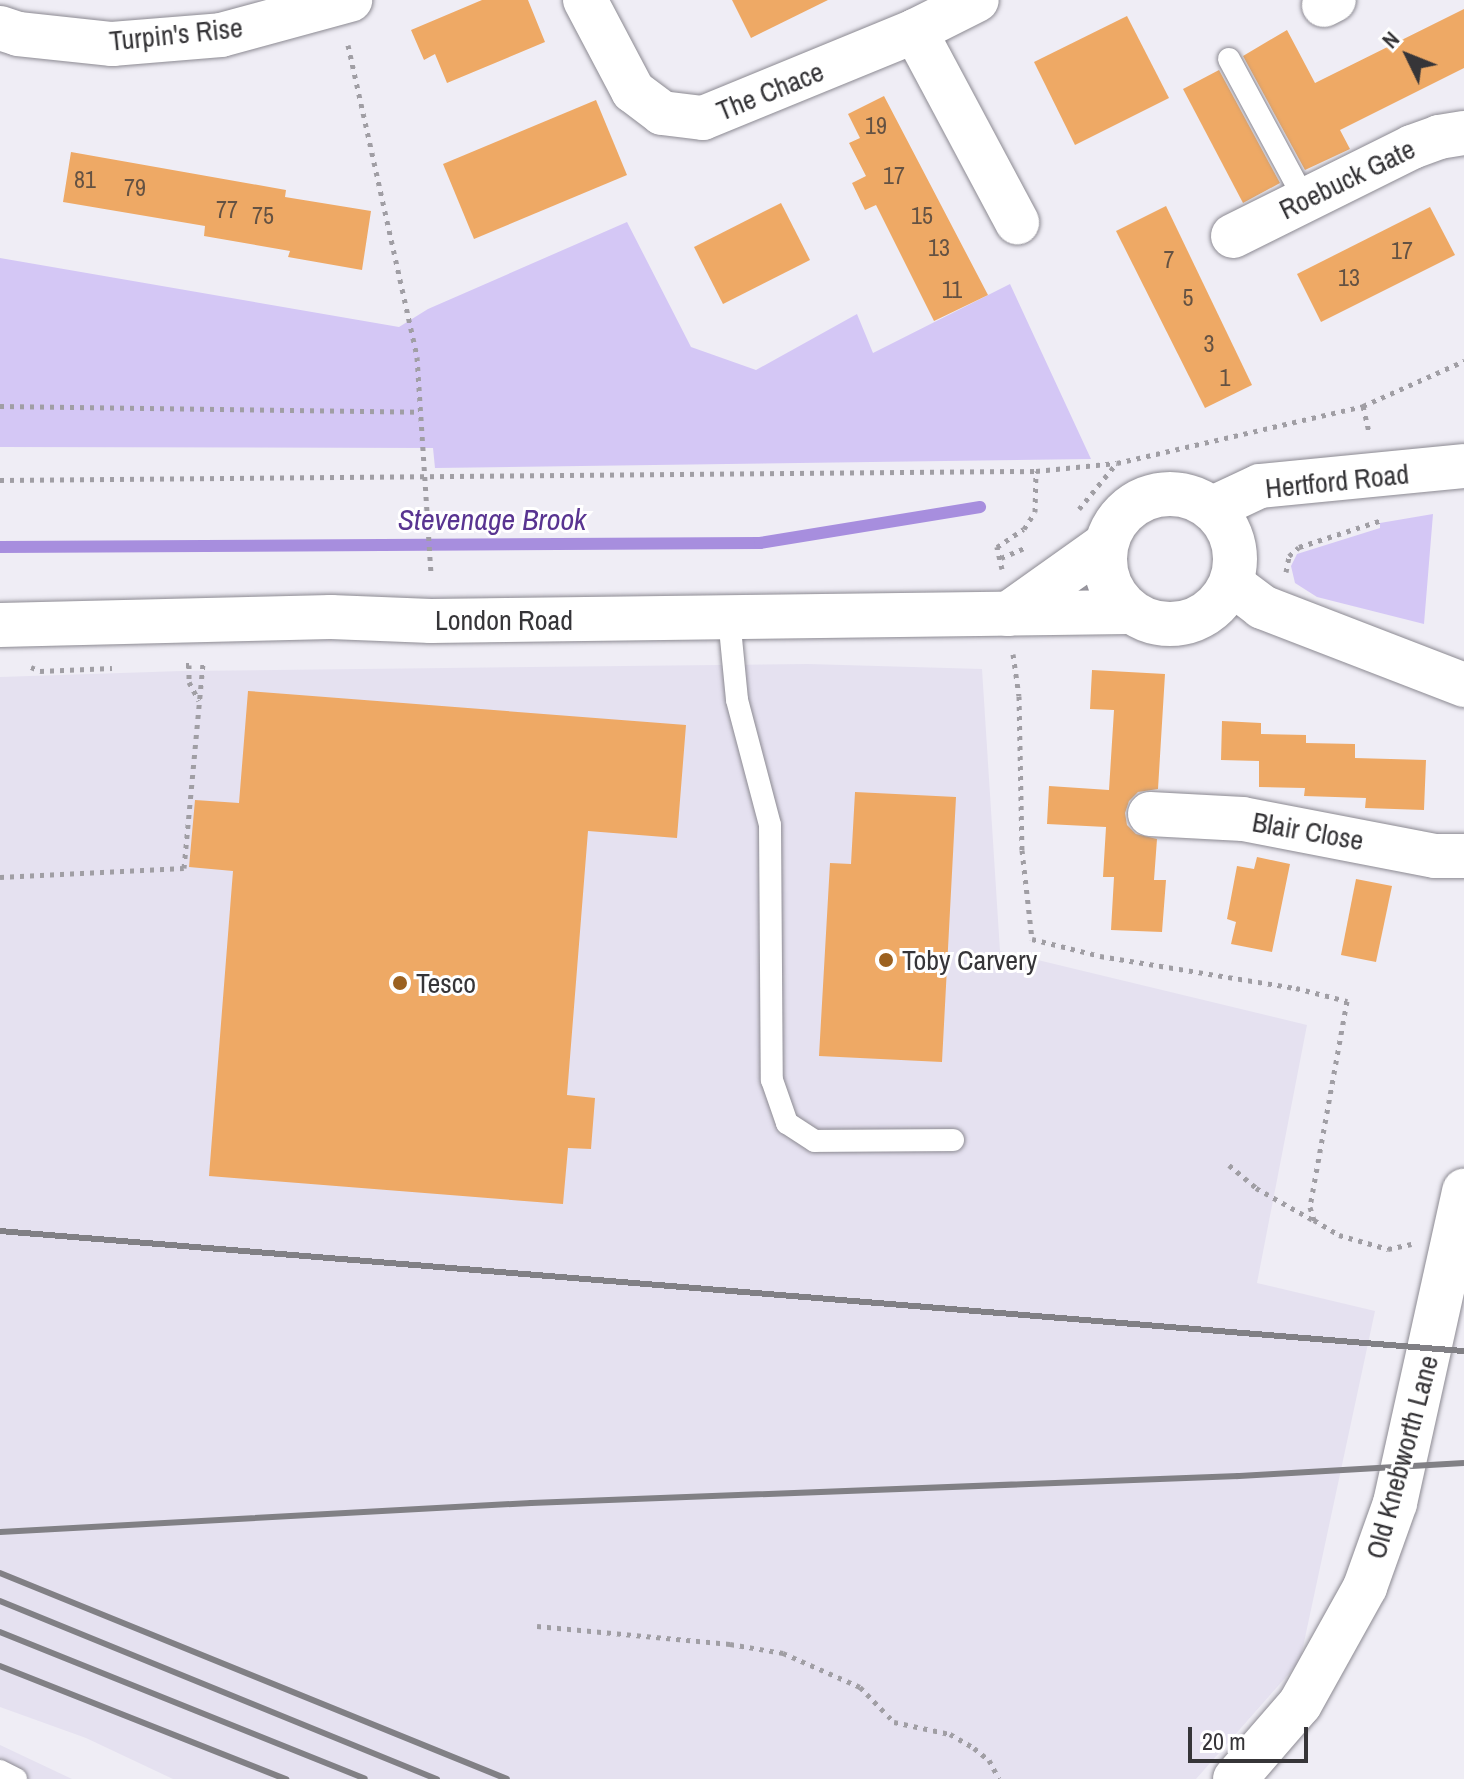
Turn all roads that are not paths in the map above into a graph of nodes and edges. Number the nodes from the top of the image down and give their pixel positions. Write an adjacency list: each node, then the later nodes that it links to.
1 (585, 0): 5 (street, The Chace)
2 (977, 0): 5 (street, The Chace)
3 (343, 2): 4 (street, Turpin's Rise)
4 (10, 21)
5 (915, 31): 9 (street)
6 (1229, 59): 8 (lane)
7 (1464, 133): 8 (street, Roebuck Gate)
8 (1304, 198): 10 (street, Roebuck Gate)
9 (1017, 222)
10 (1233, 236)
11 (1464, 466): 12 (street, Hertford Road)
12 (1213, 508): 13 (street); 14 (street)
13 (1106, 544): 15 (street); 18 (street)
14 (1232, 584): 15 (street); 19 (street)
15 (1129, 612): 18 (street, London Road)
16 (729, 618): 17 (street, London Road); 18 (street, London Road); 22 (lane)
17 (0, 625)
18 (1010, 631)
19 (1464, 685)
20 (1150, 814): 21 (street, Blair Close)
21 (1464, 856)
22 (953, 1140)
23 (1464, 1191): 26 (street, Old Knebworth Lane)
24 (0, 1771): 25 (lane)
25 (16, 1779)
26 (1235, 1779)

